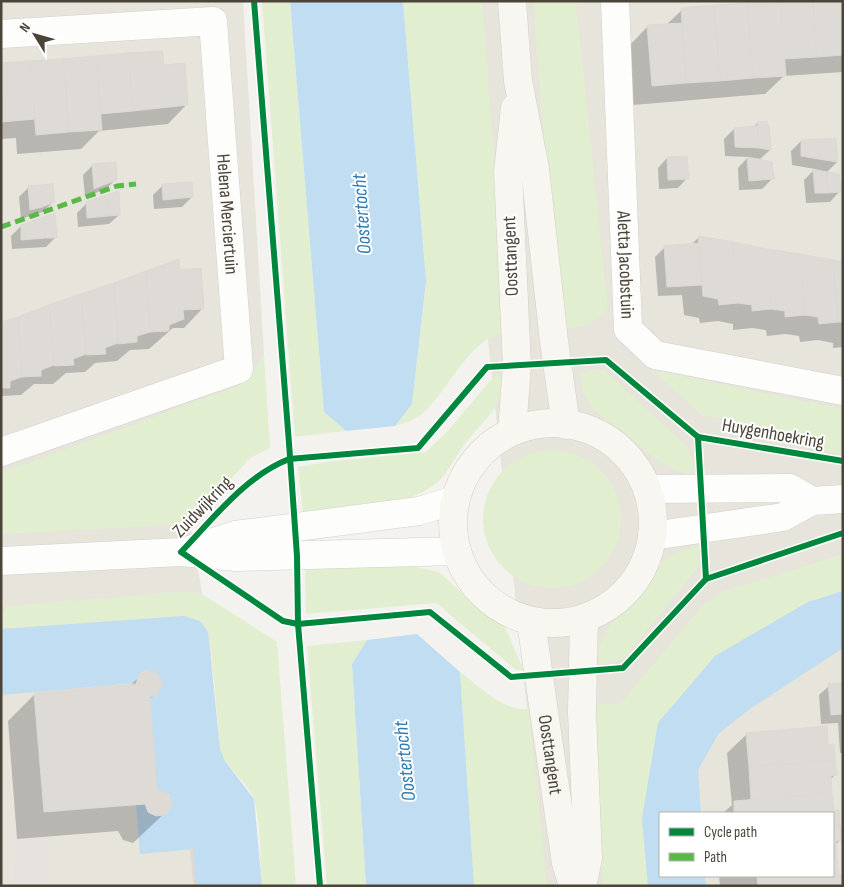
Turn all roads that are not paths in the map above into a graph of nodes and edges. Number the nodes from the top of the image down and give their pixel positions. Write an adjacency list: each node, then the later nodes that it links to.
1 (512, 1): 4 (main road, Oosttangent)
2 (615, 1): 5 (street, Aletta Jacobstuin)
3 (1, 34): 8 (street, Helena Merciertuin)
4 (518, 81): 6 (main road, Oosttangent); 7 (main road, Oosttangent)
5 (843, 391)
6 (566, 424): 7 (main road); 9 (main road)
7 (512, 431): 11 (main road)
8 (1, 452)
9 (646, 489): 12 (street); 13 (main road)
10 (843, 499): 12 (street)
11 (455, 500): 14 (street, Zuidwijkring); 15 (main road)
12 (812, 501): 13 (street)
13 (652, 536): 17 (main road)
14 (181, 552): 15 (street, Zuidwijkring); 16 (street, Zuidwijkring)
15 (457, 552): 18 (main road)
16 (1, 561)
17 (584, 619): 18 (main road); 20 (main road, Oosttangent)
18 (531, 622): 19 (main road, Oosttangent)
19 (573, 886)
20 (582, 886)

